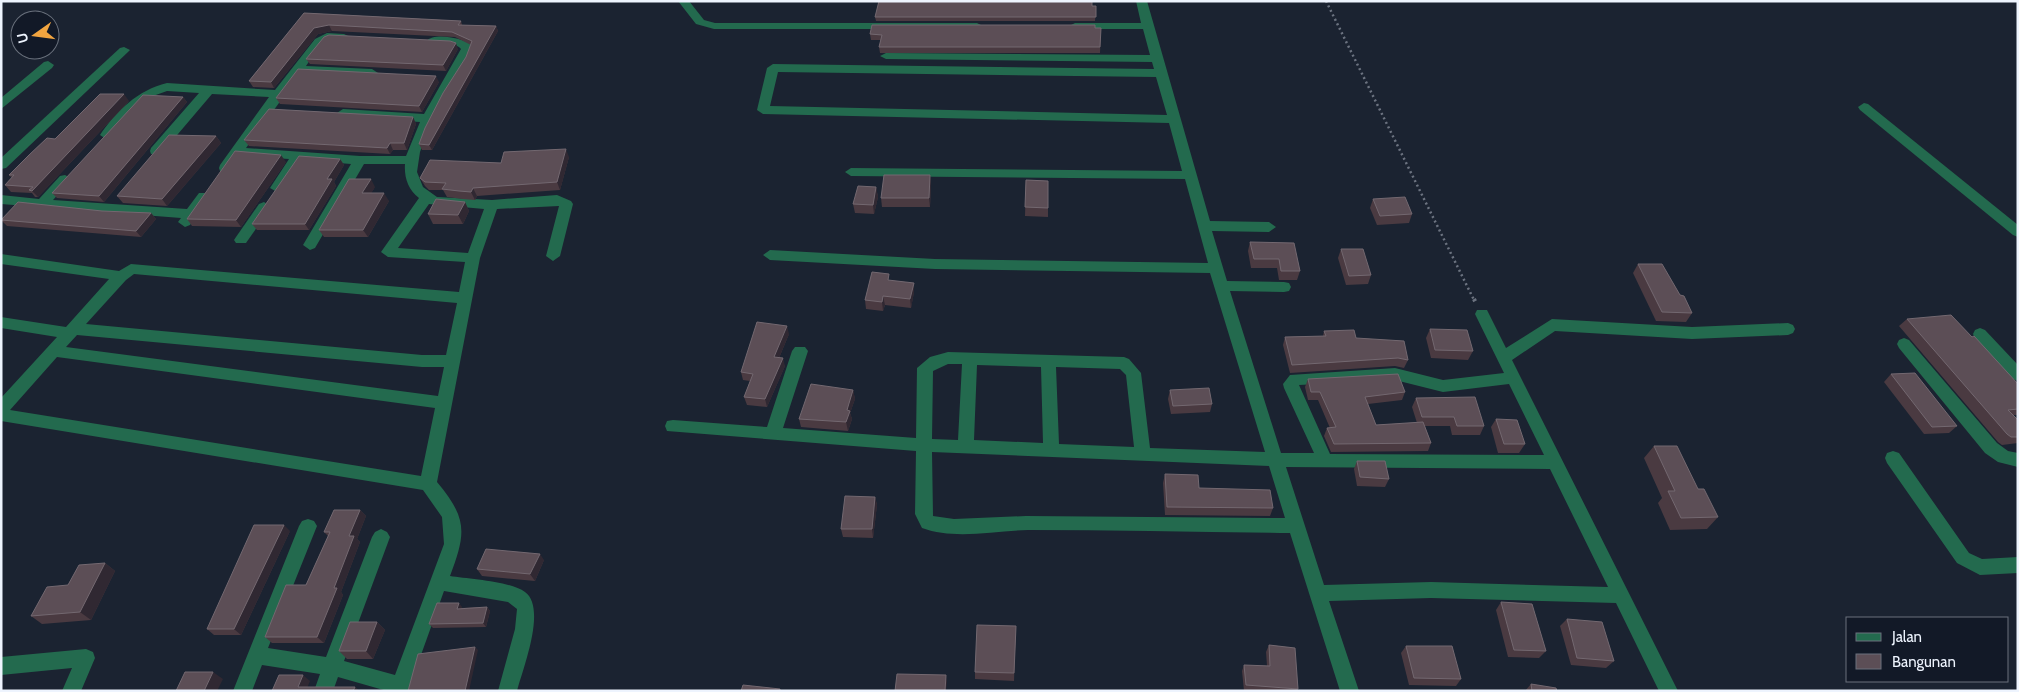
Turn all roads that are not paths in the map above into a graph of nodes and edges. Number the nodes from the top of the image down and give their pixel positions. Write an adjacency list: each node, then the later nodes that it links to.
1 (683, 1): 3 (street)
2 (1142, 1): 5 (street)
3 (992, 26)
4 (1061, 26): 5 (street)
5 (1148, 26): 10 (street)
6 (360, 37): 12 (street)
7 (416, 40): 22 (street)
8 (124, 50): 26 (street)
9 (886, 56): 10 (street)
10 (1157, 58): 14 (street)
11 (48, 65): 17 (street)
12 (296, 69): 13 (street); 16 (street)
13 (384, 73)
14 (1161, 73): 23 (street); 23 (street)
15 (209, 89): 16 (street); 24 (street); 29 (street)
16 (278, 94): 19 (street)
17 (1, 105)
18 (1864, 107): 44 (street)
19 (268, 109): 20 (street); 27 (street)
20 (287, 110)
21 (327, 112): 22 (street)
22 (426, 118): 31 (street)
23 (1174, 119): 35 (street)
24 (97, 145)
25 (1, 148): 26 (street)
26 (18, 150): 32 (street)
27 (238, 152): 28 (street); 41 (street)
28 (298, 156): 30 (street); 45 (street)
29 (150, 158)
30 (360, 160): 31 (street); 46 (street)
31 (411, 160): 37 (street)
32 (1, 165)
33 (77, 166): 39 (street)
34 (851, 172): 35 (street)
35 (1190, 175): 42 (street)
36 (119, 195): 41 (street)
37 (426, 198): 40 (street); 49 (street)
38 (1, 199): 39 (street)
39 (42, 204): 41 (street)
40 (492, 205): 48 (street); 49 (street)
41 (107, 210)
42 (1210, 226): 43 (street); 51 (street)
43 (1269, 227)
44 (2018, 232)
45 (241, 240)
46 (310, 245)
47 (770, 255): 51 (street)
48 (553, 256)
49 (474, 258): 55 (street)
50 (1, 259): 52 (street)
51 (1216, 268): 53 (street)
52 (121, 276): 55 (street); 59 (street)
53 (1228, 286): 54 (street); 80 (street)
54 (1277, 286)
55 (466, 298): 66 (street)
56 (1482, 314): 65 (street)
57 (1, 322): 59 (street)
58 (1788, 329): 65 (street)
59 (72, 331): 62 (street); 66 (street)
60 (1980, 334): 68 (street)
61 (1904, 344): 82 (street)
62 (53, 351): 70 (street); 71 (street)
63 (800, 351): 74 (street)
64 (970, 358): 67 (street); 75 (street); 76 (street)
65 (1503, 358): 69 (street)
66 (452, 361): 70 (street)
67 (1048, 361): 77 (street); 78 (street)
68 (2018, 375)
69 (1513, 378): 81 (street); 83 (street)
70 (444, 403): 84 (street)
71 (1, 409)
72 (1, 414): 84 (street)
73 (674, 426): 74 (street)
74 (773, 434): 75 (street)
75 (926, 445): 76 (street); 86 (street)
76 (966, 447): 77 (street)
77 (1051, 450): 78 (street)
78 (1143, 453): 80 (street)
79 (1893, 458): 88 (street)
80 (1282, 459): 81 (street); 86 (street)
81 (1318, 460): 83 (street)
82 (2018, 460)
83 (1555, 462): 91 (street)
84 (428, 484): 89 (street)
85 (308, 526): 92 (street)
86 (1296, 526): 90 (street)
87 (381, 537): 94 (street)
88 (2018, 565)
89 (439, 582): 95 (street); 99 (street)
90 (1323, 592): 91 (street); 100 (street)
91 (1621, 595): 101 (street)
92 (256, 655): 94 (street); 97 (street)
93 (1, 666): 96 (street)
94 (332, 667): 95 (street); 98 (street)
95 (399, 688)
96 (71, 691)
97 (242, 691)
98 (324, 691)
99 (507, 691)
100 (1350, 691)
101 (1669, 691)

